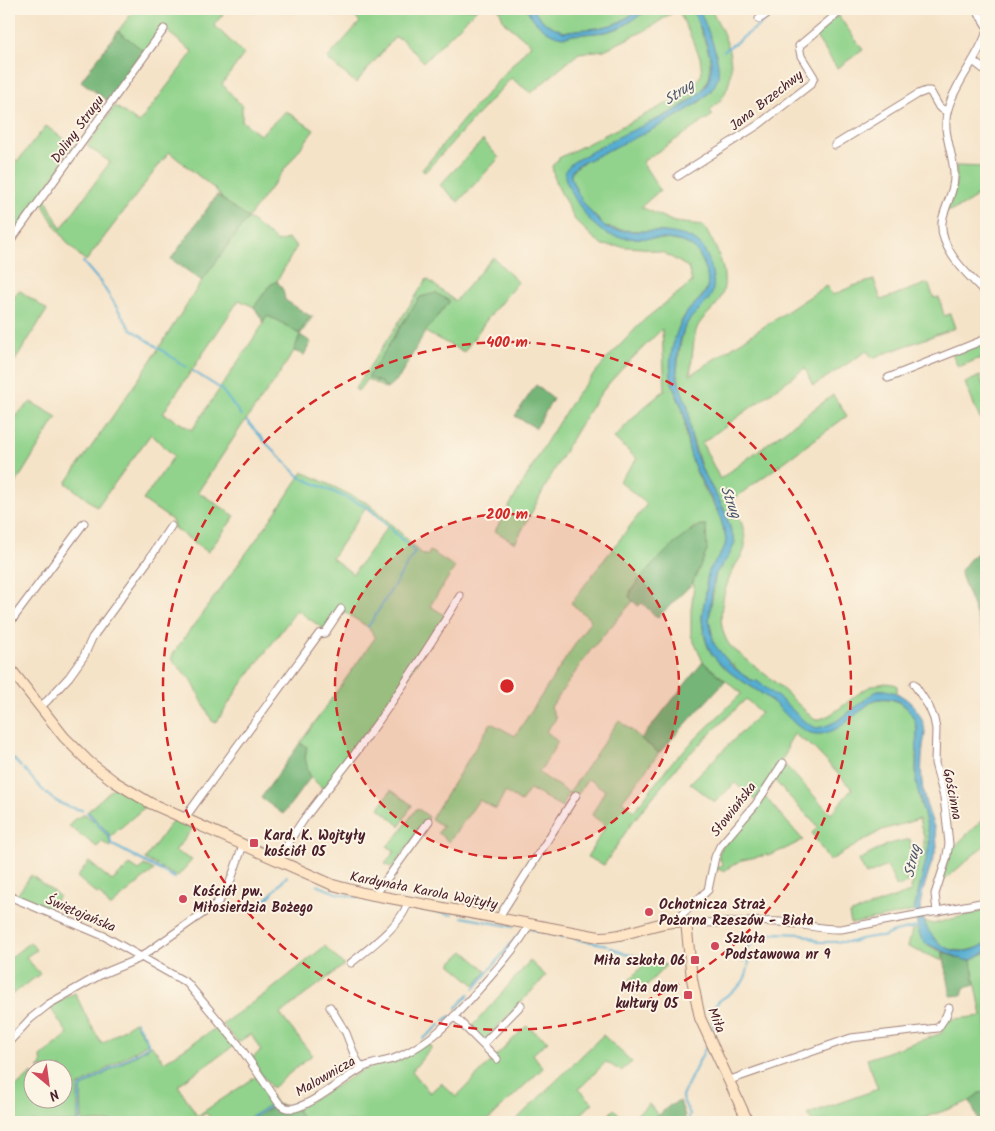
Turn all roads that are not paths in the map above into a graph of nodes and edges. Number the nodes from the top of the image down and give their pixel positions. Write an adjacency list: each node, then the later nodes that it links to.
1 (774, 9): 4 (street)
2 (843, 9): 12 (street, Jana Brzechwy)
3 (976, 9): 5 (street)
4 (759, 19)
5 (986, 26)
6 (164, 29): 13 (street, Doliny Strugu)
7 (986, 34): 8 (street)
8 (973, 61): 9 (street); 10 (street)
9 (986, 71)
10 (947, 112): 11 (street); 14 (street)
11 (835, 146)
12 (678, 176)
13 (9, 243)
14 (986, 294)
15 (986, 339): 16 (street)
16 (888, 378)
17 (84, 523): 21 (street)
18 (171, 526): 24 (street)
19 (460, 596): 30 (street)
20 (341, 609): 27 (street)
21 (9, 624)
22 (9, 666): 24 (street, Kardynała Karola Wojtyły)
23 (914, 684): 35 (street, Gościnna)
24 (40, 707): 27 (street, Kardynała Karola Wojtyły)
25 (783, 763): 37 (street, Słowiańska)
26 (576, 795): 36 (street)
27 (184, 819): 29 (street, Kardynała Karola Wojtyły)
28 (429, 821): 31 (street)
29 (243, 845): 30 (street, Kardynała Karola Wojtyły); 39 (street)
30 (279, 862): 31 (street, Kardynała Karola Wojtyły)
31 (375, 895): 33 (street, Kardynała Karola Wojtyły)
32 (9, 896): 39 (street, Świętojańska)
33 (408, 901): 36 (street, Kardynała Karola Wojtyły); 40 (street)
34 (986, 902): 35 (street)
35 (934, 912): 37 (street, Kardynała Karola Wojtyły)
36 (500, 918): 38 (street, Kardynała Karola Wojtyły)
37 (682, 921): 38 (street, Kardynała Karola Wojtyły); 49 (street, Miła)
38 (529, 924): 44 (street, Malownicza)
39 (142, 956): 45 (street); 48 (street, Malownicza)
40 (351, 964)
41 (521, 1005): 46 (street)
42 (330, 1007): 48 (street)
43 (949, 1008): 49 (street)
44 (454, 1016): 46 (street); 48 (street, Malownicza)
45 (9, 1042)
46 (483, 1044): 47 (street)
47 (497, 1059)
48 (362, 1068)
49 (730, 1080): 50 (street, Miła)
50 (748, 1122)

